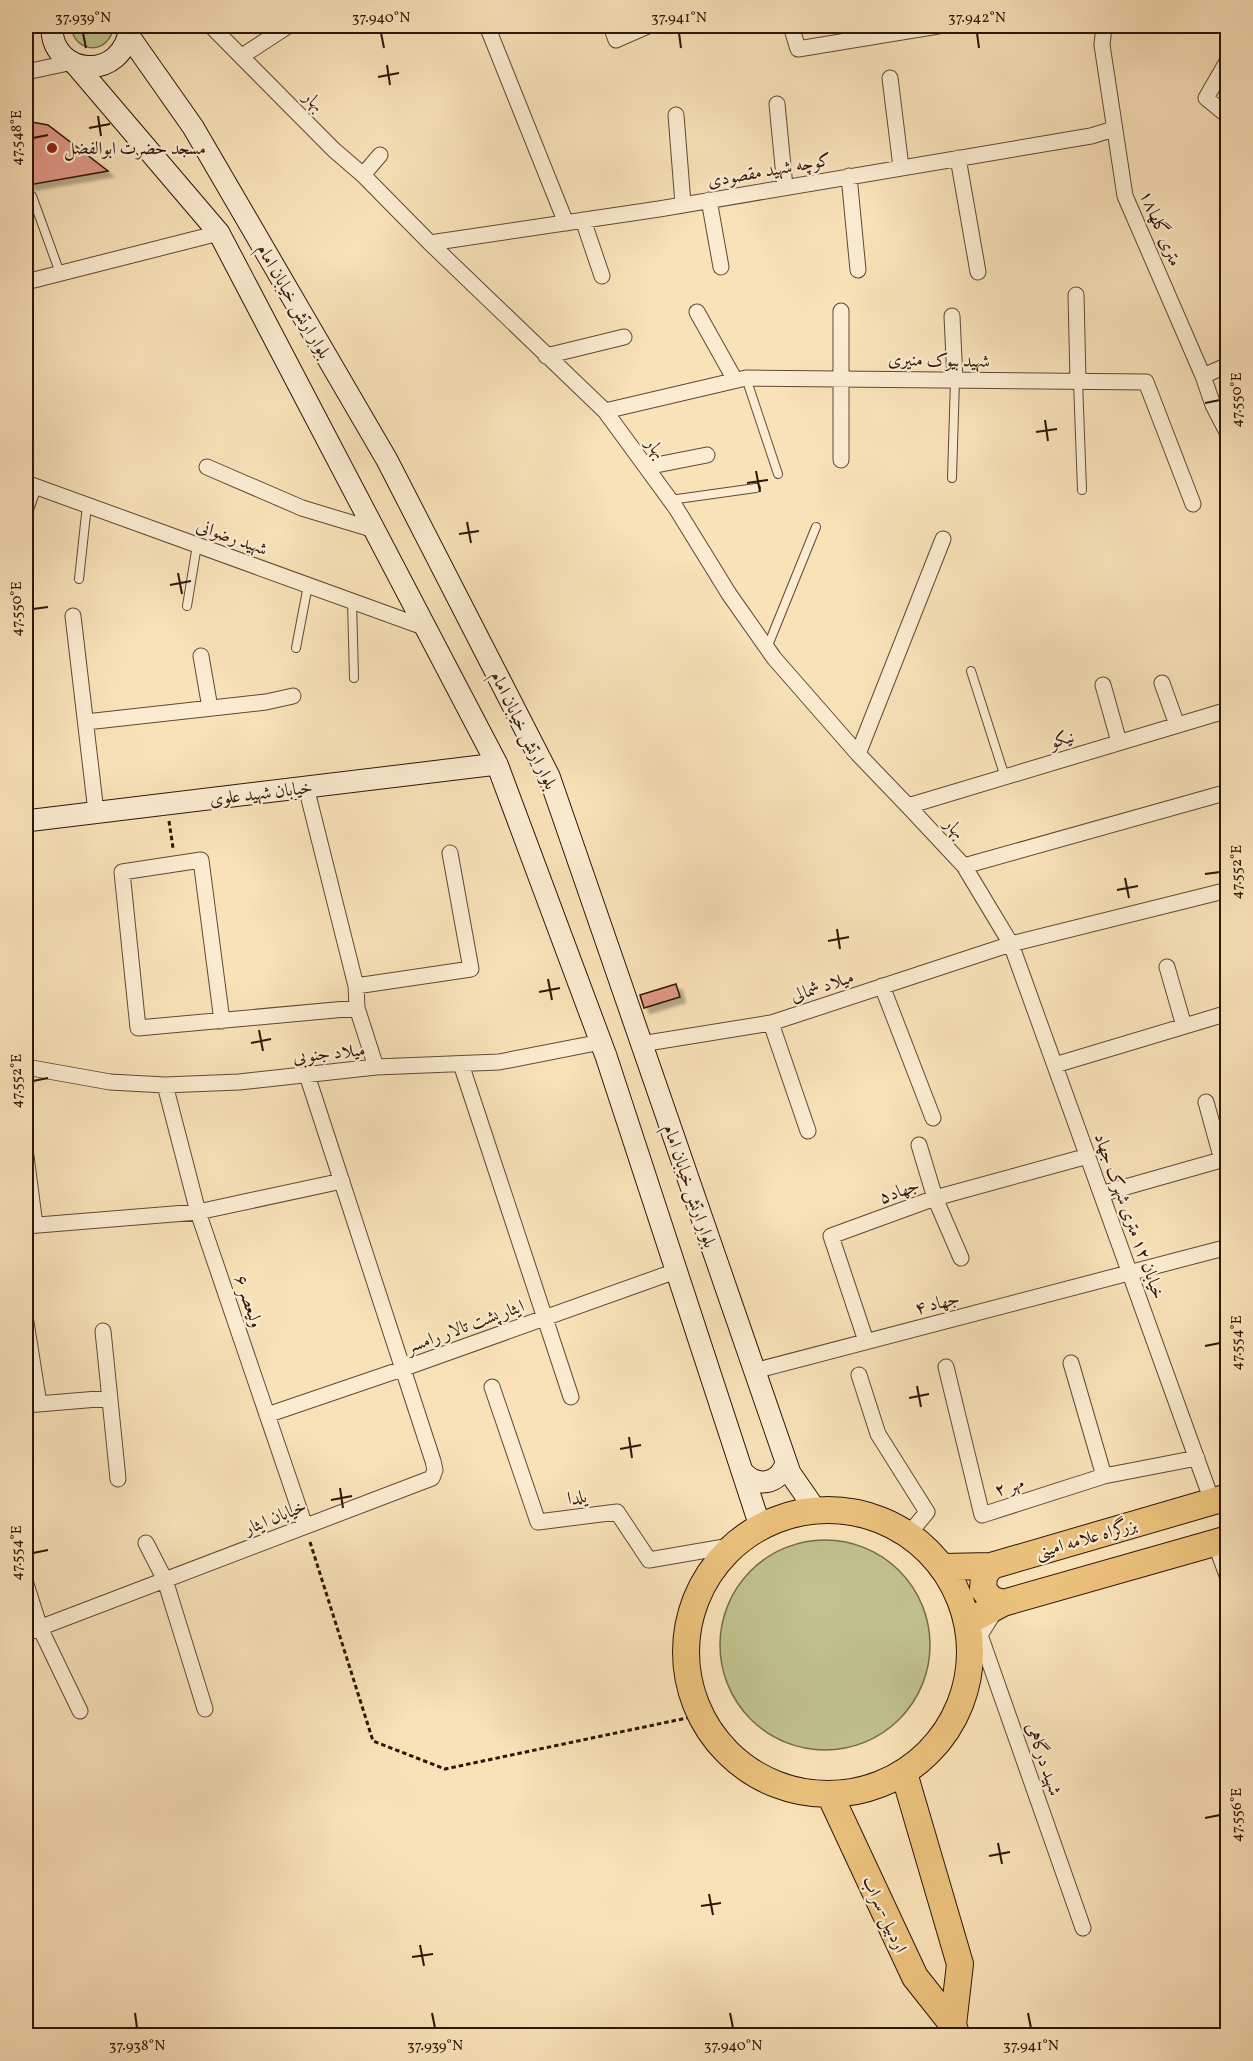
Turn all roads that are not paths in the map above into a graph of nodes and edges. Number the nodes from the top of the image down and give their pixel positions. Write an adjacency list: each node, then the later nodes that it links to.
1 (213, 26): 11 (street, بهار)
2 (288, 26): 11 (street)
3 (487, 26): 30 (street)
4 (611, 26): 5 (street)
5 (648, 26)
6 (791, 26): 7 (street)
7 (938, 26)
8 (1104, 26): 19 (street, ۱۸متری گلها)
9 (51, 27): 13 (main road, بلوار ارتش خیابان امام)
10 (130, 28): 13 (main road); 110 (main road, بلوار ارتش خیابان امام)
11 (242, 56): 23 (street, بهار)
12 (1227, 60): 18 (street)
13 (74, 63): 14 (street); 31 (main road, بلوار ارتش خیابان امام)
14 (26, 72)
15 (890, 78): 22 (street)
16 (777, 104): 25 (street)
17 (676, 115): 28 (street)
18 (1227, 116)
19 (1114, 129): 21 (street, کوچه شهید مقصودی); 46 (street, ۱۸متری گلها)
20 (380, 155): 23 (street)
21 (958, 158): 22 (street, کوچه شهید مقصودی); 35 (street)
22 (901, 167): 24 (street, کوچه شهید مقصودی)
23 (363, 175): 32 (street, بهار)
24 (849, 176): 25 (street, کوچه شهید مقصودی); 34 (street)
25 (785, 187): 27 (street, کوچه شهید مقصودی)
26 (32, 196): 36 (lane)
27 (708, 200): 28 (street, کوچه شهید مقصودی); 33 (street)
28 (683, 204): 29 (street, کوچه شهید مقصودی)
29 (582, 220): 30 (street, کوچه شهید مقصودی); 37 (street)
30 (566, 223): 32 (street, کوچه شهید مقصودی)
31 (219, 233): 36 (street); 67 (main road, بلوار ارتش خیابان امام)
32 (430, 243): 44 (street, بهار)
33 (721, 267)
34 (858, 270)
35 (978, 272)
36 (60, 273): 38 (street)
37 (602, 276)
38 (26, 282)
39 (1076, 295): 50 (street)
40 (842, 311): 48 (street)
41 (697, 312): 47 (street)
42 (952, 316): 49 (street)
43 (624, 337): 44 (street)
44 (546, 356): 51 (street, بهار)
45 (1227, 365): 46 (street)
46 (1203, 376): 52 (street, ۱۸متری گلها)
47 (741, 379): 48 (street, شهید بیوک منیری); 51 (street, شهید بیوک منیری); 57 (lane)
48 (841, 379): 49 (street, شهید بیوک منیری); 54 (street)
49 (955, 380): 50 (street, شهید بیوک منیری); 58 (lane)
50 (1078, 381): 61 (lane); 63 (street, شهید بیوک منیری)
51 (605, 411): 56 (street, بهار)
52 (1227, 434)
53 (707, 455): 56 (street)
54 (841, 460)
55 (207, 467): 67 (street)
56 (646, 467): 62 (street, بهار)
57 (778, 474)
58 (952, 477)
59 (31, 485): 64 (street, شهید رضوانی); 65 (lane)
60 (756, 488): 62 (lane)
61 (1082, 490)
62 (670, 500): 77 (street, بهار)
63 (1193, 504)
64 (87, 505): 69 (street, شهید رضوانی); 70 (lane)
65 (30, 507)
66 (816, 527): 77 (lane)
67 (375, 530): 75 (main road, بلوار ارتش خیابان امام)
68 (943, 539): 89 (street)
69 (197, 545): 71 (street, شهید رضوانی); 73 (lane)
70 (78, 579)
71 (308, 585): 72 (street, شهید رضوانی); 76 (lane)
72 (352, 601): 75 (street, شهید رضوانی); 80 (lane)
73 (187, 606)
74 (73, 616): 86 (street)
75 (426, 628): 90 (main road, بلوار ارتش خیابان امام)
76 (296, 648)
77 (767, 648): 89 (street, بهار)
78 (201, 656): 84 (street)
79 (971, 671): 91 (lane)
80 (354, 678)
81 (1162, 683): 87 (street)
82 (1103, 685): 88 (street)
83 (293, 696): 84 (street)
84 (210, 708): 86 (street)
85 (1227, 710): 87 (street, نیکو)
86 (86, 722): 95 (street)
87 (1177, 725): 88 (street, نیکو)
88 (1119, 742): 91 (street, نیکو)
89 (858, 754): 94 (street, بهار)
90 (497, 764): 92 (main road, خیابان شهید علوی); 109 (main road, بلوار ارتش خیابان امام)
91 (1005, 777): 94 (street, نیکو)
92 (306, 787): 95 (main road, خیابان شهید علوی); 102 (street)
93 (1227, 792): 98 (street)
94 (909, 806): 98 (street, بهار)
95 (96, 812): 96 (main road, خیابان شهید علوی)
96 (26, 821)
97 (450, 853): 102 (street)
98 (964, 866): 100 (street, بهار)
99 (1227, 890): 100 (street, میلاد شمالی)
100 (1011, 944): 103 (street, میلاد شمالی); 112 (street, خیابان ۱۲ متری شهرک جهاد)
101 (1167, 967): 108 (street)
102 (356, 986): 104 (street)
103 (882, 986): 107 (street, میلاد شمالی); 118 (street)
104 (357, 1008): 106 (street); 114 (street)
105 (1227, 1013): 108 (street)
106 (222, 1020): 106 (street)
107 (771, 1023): 110 (street, میلاد شمالی); 119 (street)
108 (1184, 1026): 112 (street)
109 (601, 1042): 111 (street, میلاد جنوبی); 131 (main road, بلوار ارتش خیابان امام)
110 (641, 1044): 140 (main road, بلوار ارتش خیابان امام)
111 (462, 1064): 114 (street, میلاد جنوبی); 133 (street)
112 (1054, 1065): 122 (street, خیابان ۱۲ متری شهرک جهاد)
113 (26, 1067): 116 (street, میلاد جنوبی)
114 (376, 1067): 115 (street, میلاد جنوبی)
115 (307, 1075): 116 (street, میلاد جنوبی); 124 (street)
116 (165, 1085): 127 (street, ولیعصر ۶)
117 (1206, 1102): 123 (street)
118 (933, 1118)
119 (808, 1131)
120 (919, 1145): 126 (street)
121 (26, 1156): 128 (street)
122 (1088, 1156): 125 (street, خیابان ۱۲ متری شهرک جهاد); 126 (street, جهاد۵)
123 (1225, 1159): 125 (street)
124 (342, 1181): 127 (street); 139 (street)
125 (1101, 1194): 132 (street, خیابان ۱۲ متری شهرک جهاد)
126 (935, 1198): 130 (street); 136 (street, جهاد۵)
127 (198, 1212): 128 (street); 146 (street, ولیعصر ۶)
128 (30, 1226)
129 (1227, 1247): 132 (street, جهاد ۴)
130 (961, 1258)
131 (676, 1271): 133 (street, ایثار پشت تالار رامسر); 149 (main road, بلوار ارتش خیابان امام)
132 (1130, 1274): 136 (street, جهاد ۴); 147 (street, خیابان ۱۲ متری شهرک جهاد)
133 (546, 1317): 139 (street, ایثار پشت تالار رامسر); 143 (street)
134 (26, 1322): 145 (street)
135 (103, 1331): 144 (street)
136 (866, 1341): 140 (street, جهاد ۴)
137 (1071, 1363): 150 (street)
138 (946, 1367): 150 (street, مهر ۲)
139 (402, 1369): 146 (street, ایثار پشت تالار رامسر); 154 (street, خیابان ایثار)
140 (754, 1371): 148 (main road, بلوار ارتش خیابان امام)
141 (860, 1376): 156 (street)
142 (492, 1387): 159 (street, یلدا)
143 (571, 1397)
144 (110, 1398): 145 (street); 151 (street)
145 (32, 1404)
146 (267, 1415): 154 (street, ولیعصر ۶)
147 (1197, 1458): 150 (street, مهر ۲); 152 (street, خیابان ۱۲ متری شهرک جهاد)
148 (786, 1462): 149 (main road); 153 (main road, بلوار ارتش خیابان امام)
149 (742, 1470): 155 (main road, بلوار ارتش خیابان امام)
150 (1104, 1476)
151 (118, 1479)
152 (1220, 1499): 160 (highway, بزرگراه علامه امینی)
153 (815, 1509): 155 (highway); 156 (highway)
154 (304, 1526): 163 (street, خیابان ایثار)
155 (760, 1526): 159 (highway)
156 (908, 1535): 161 (highway)
157 (1221, 1541): 162 (street); 165 (highway)
158 (146, 1543): 163 (street)
159 (736, 1545): 172 (highway)
160 (991, 1566): 161 (highway, بزرگراه علامه امینی); 165 (highway)
161 (942, 1567): 166 (highway)
162 (1227, 1578)
163 (165, 1580): 167 (street, خیابان ایثار); 169 (street)
164 (26, 1584): 167 (street)
165 (1001, 1604): 166 (highway); 173 (street, شهید درگاهی)
166 (967, 1622): 171 (highway)
167 (40, 1628): 168 (street, خیابان ایثار); 170 (street)
168 (26, 1634)
169 (206, 1709)
170 (80, 1712)
171 (904, 1773): 172 (highway); 174 (highway, اردبیل-سراب)
172 (830, 1795): 174 (highway, اردبیل-سراب)
173 (1083, 1928)
174 (955, 2030)

